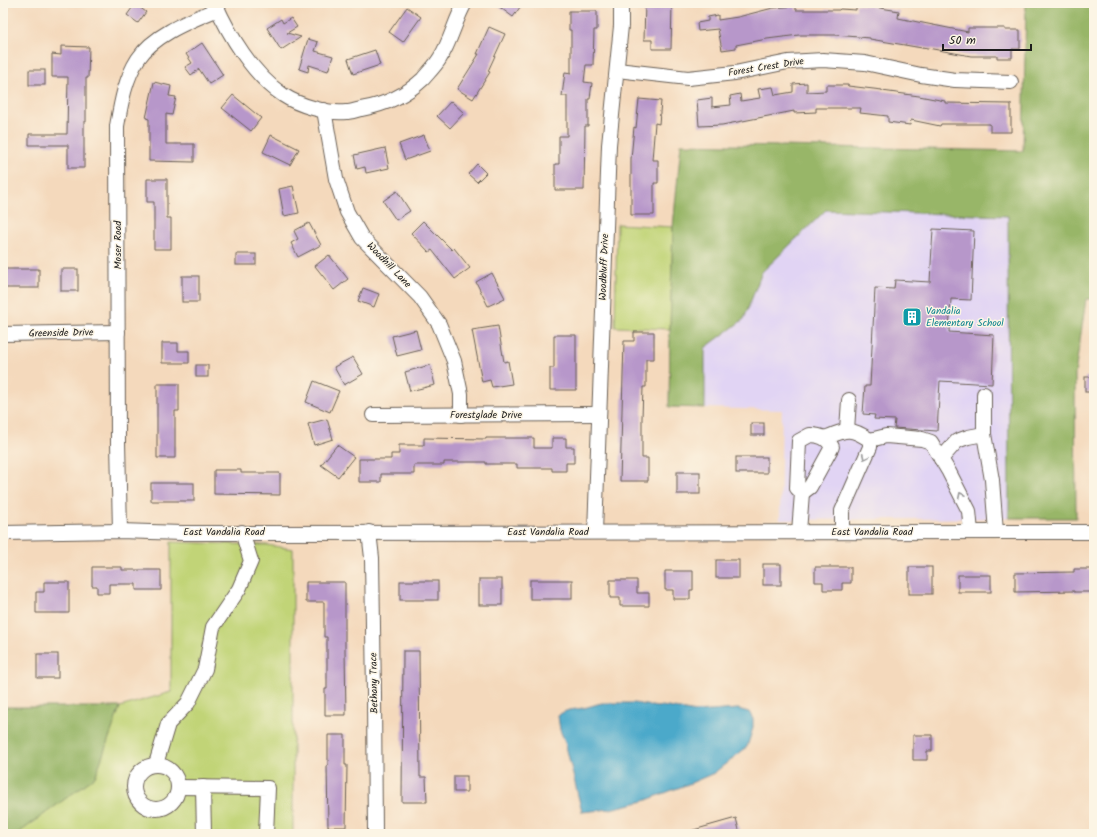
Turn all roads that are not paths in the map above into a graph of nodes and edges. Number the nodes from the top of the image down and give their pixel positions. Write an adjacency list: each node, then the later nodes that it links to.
1 (465, 3): 6 (street)
2 (621, 3): 4 (street, Woodbluff Drive)
3 (217, 6): 6 (street); 7 (street, Moser Road)
4 (617, 70): 5 (street, Forest Crest Drive); 11 (street, Woodbluff Drive)
5 (1011, 82)
6 (324, 110): 12 (street, Woodhill Lane)
7 (118, 332): 8 (street, Greenside Drive); 20 (street, Moser Road)
8 (3, 334)
9 (984, 394): 15 (street)
10 (849, 400): 14 (street)
11 (599, 414): 12 (street, Forestglade Drive); 23 (street, Woodbluff Drive)
12 (461, 415): 13 (street, Forestglade Drive)
13 (373, 416)
14 (847, 430): 16 (street); 17 (street)
15 (984, 434): 18 (street); 27 (street)
16 (825, 438): 19 (street); 19 (street)
17 (870, 440): 18 (street); 25 (street, one-way to 25)
18 (941, 459): 26 (street, one-way to 18)
19 (802, 493): 24 (street)
20 (120, 531): 21 (street, East Vandalia Road); 29 (street, East Vandalia Road)
21 (242, 532): 22 (street, East Vandalia Road); 30 (street)
22 (369, 532): 23 (street, East Vandalia Road); 35 (street, Bethany Trace)
23 (595, 532): 24 (street, East Vandalia Road)
24 (799, 532): 25 (street, East Vandalia Road)
25 (842, 532): 26 (street, East Vandalia Road)
26 (971, 532): 27 (street, East Vandalia Road)
27 (996, 532): 28 (street, East Vandalia Road)
28 (1094, 532)
29 (3, 533)
30 (156, 764): 31 (street); 31 (street)
31 (178, 787): 32 (street)
32 (203, 787): 33 (street); 34 (street)
33 (204, 834)
34 (266, 834)
35 (374, 834)

